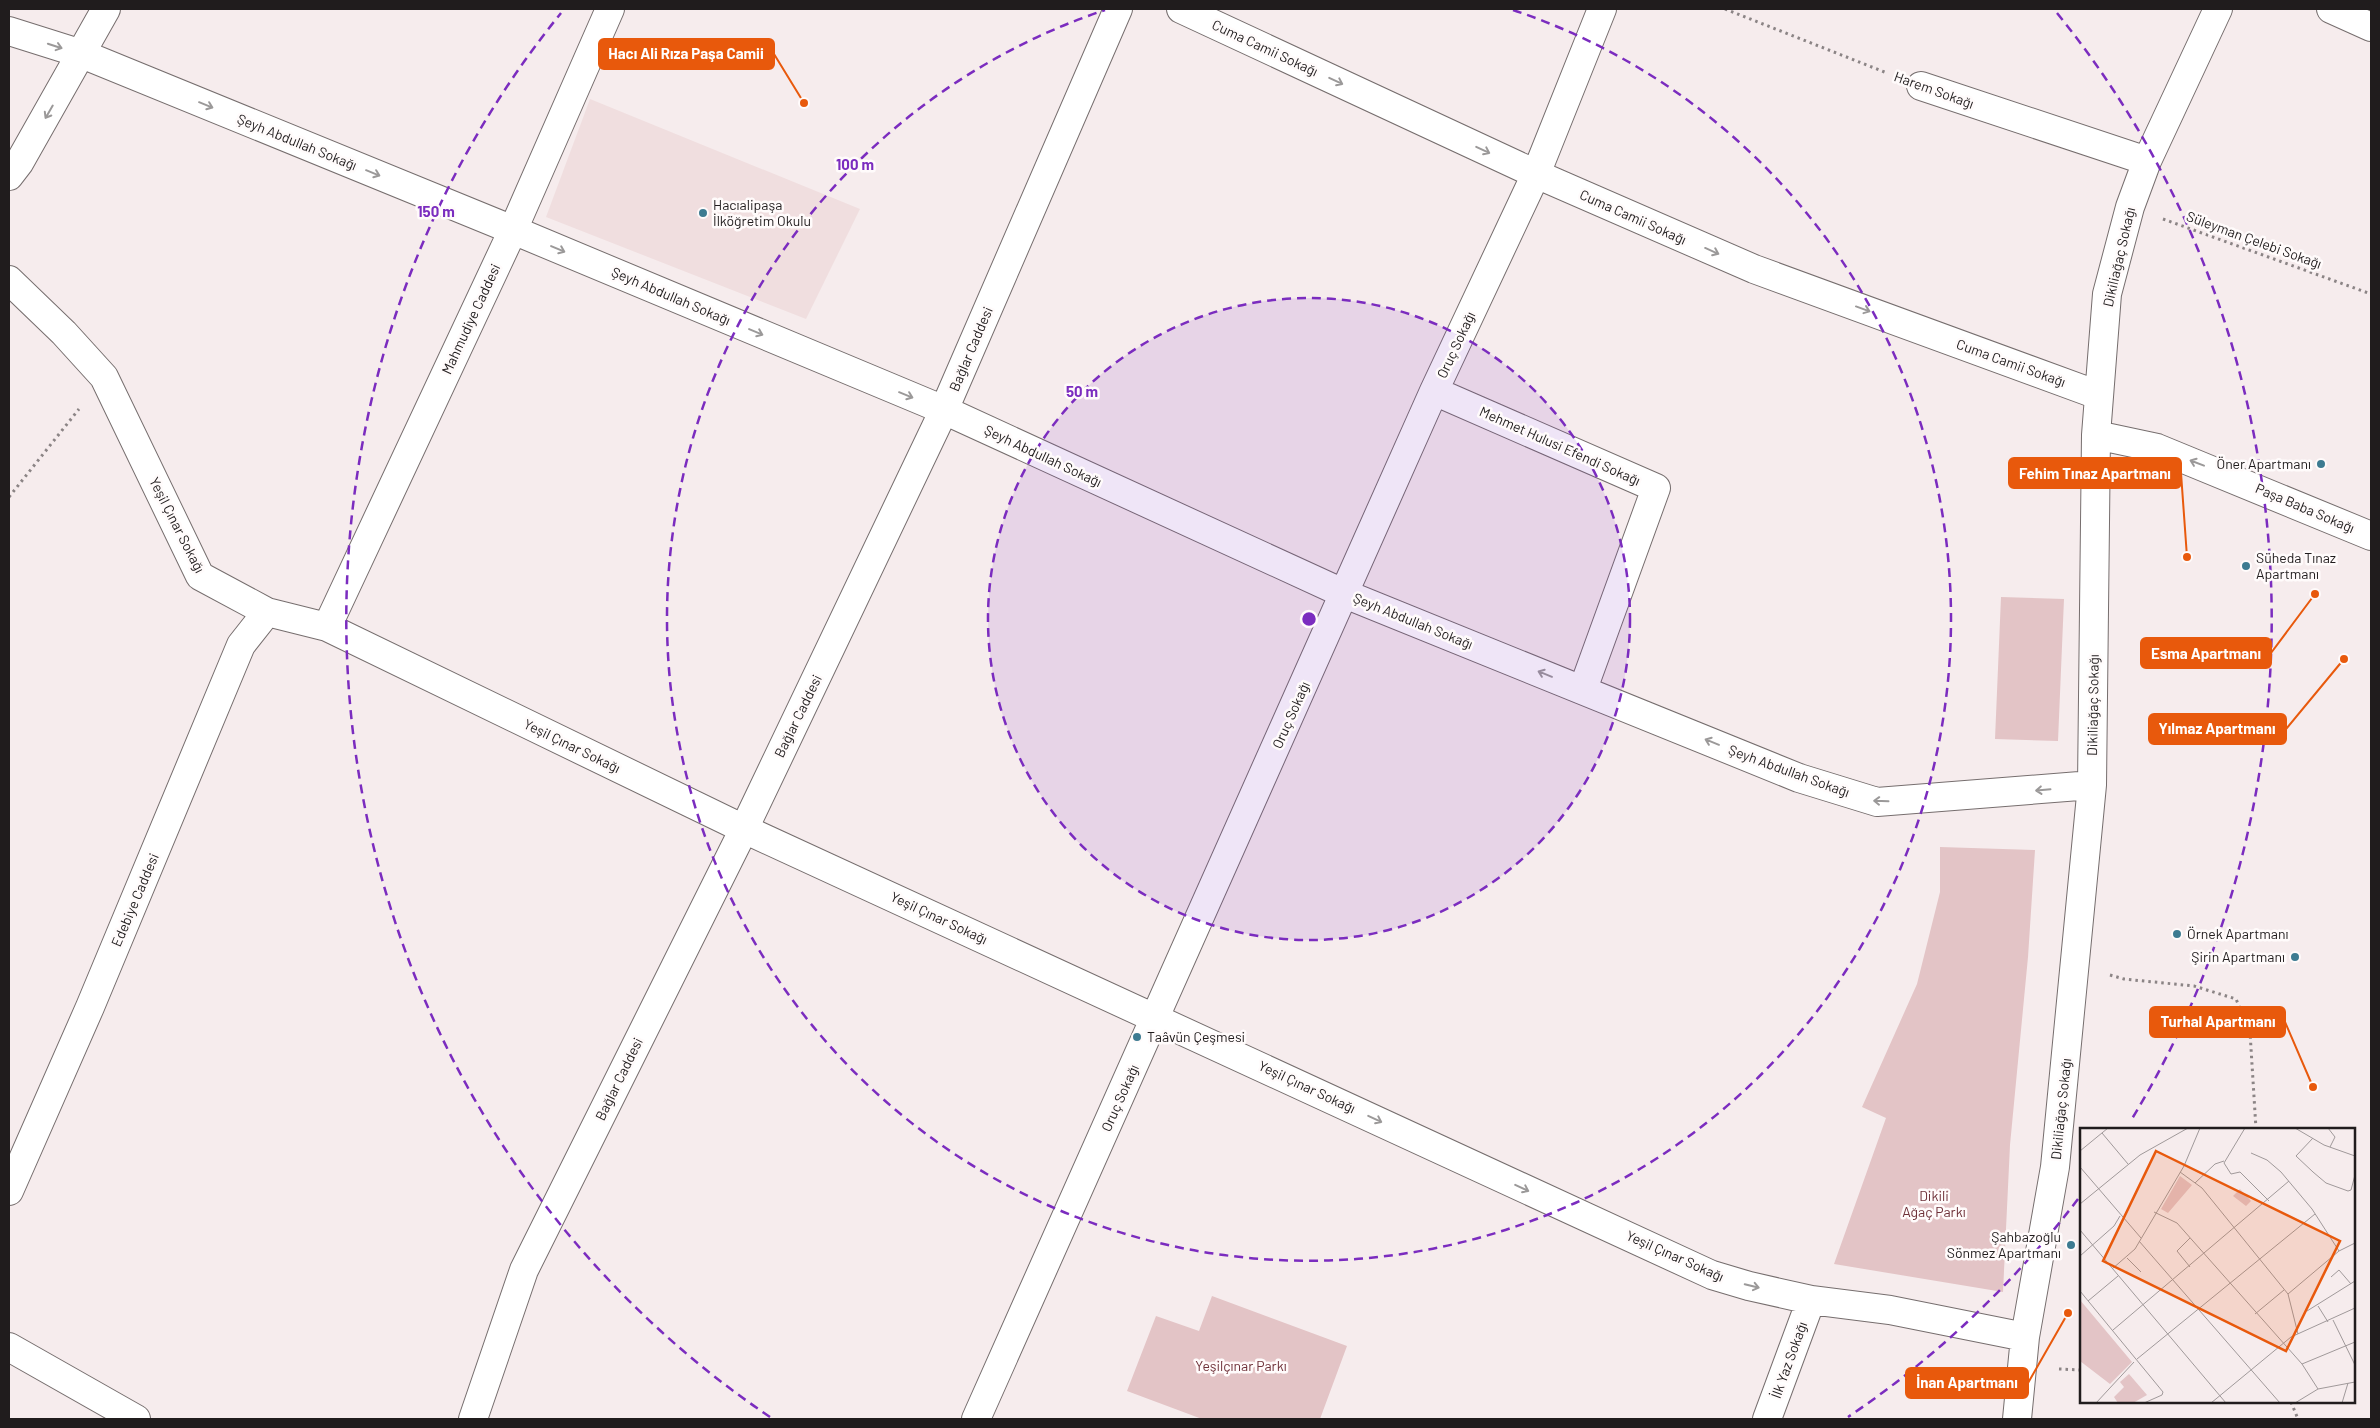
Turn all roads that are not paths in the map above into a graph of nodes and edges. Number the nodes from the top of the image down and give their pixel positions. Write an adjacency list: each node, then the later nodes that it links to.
1 (106, 9): 10 (street)
2 (610, 9): 15 (street, Mahmudiye Caddesi)
3 (1118, 9): 19 (street, Bağlar Caddesi)
4 (1181, 9): 13 (street, Cuma Camii Sokağı, one-way to 13)
5 (1602, 9): 13 (street, Oruç Sokağı)
6 (2218, 9): 12 (street, Dikiliağaç Sokağı)
7 (2331, 9): 8 (street)
8 (2371, 27)
9 (9, 31): 10 (street, Şeyh Abdullah Sokağı, one-way to 10)
10 (82, 54): 14 (street, one-way to 14); 15 (street, Şeyh Abdullah Sokağı, one-way to 15)
11 (1921, 86): 12 (street, Harem Sokağı)
12 (2147, 161): 18 (street, Dikiliağaç Sokağı)
13 (1536, 174): 17 (street, Oruç Sokağı); 18 (street, Cuma Camii Sokağı, one-way to 18)
14 (9, 176)
15 (513, 230): 19 (street, Şeyh Abdullah Sokağı, one-way to 19); 24 (street, Mahmudiye Caddesi)
16 (9, 280): 23 (street, Yeşil Çınar Sokağı)
17 (1434, 391): 22 (street, Oruç Sokağı); 25 (street, Mehmet Hulusi Efendi Sokağı)
18 (2098, 395): 20 (street, Dikiliağaç Sokağı)
19 (944, 410): 22 (street, Şeyh Abdullah Sokağı); 27 (street, Bağlar Caddesi)
20 (2096, 435): 21 (street, Paşa Baba Sokağı, one-way to 20); 26 (street, Dikiliağaç Sokağı)
21 (2371, 536)
22 (1345, 594): 25 (street, Şeyh Abdullah Sokağı, one-way to 22); 28 (street, Oruç Sokağı)
23 (266, 612): 24 (street, Yeşil Çınar Sokağı); 29 (street, Edebiye Caddesi)
24 (327, 627): 27 (street, Yeşil Çınar Sokağı)
25 (1583, 689): 26 (street, Şeyh Abdullah Sokağı, one-way to 25)
26 (2092, 785): 31 (street, Dikiliağaç Sokağı)
27 (744, 829): 28 (street, Yeşil Çınar Sokağı); 34 (street, Bağlar Caddesi)
28 (1156, 1017): 30 (street, Yeşil Çınar Sokağı, one-way to 30); 35 (street, Oruç Sokağı)
29 (9, 1191)
30 (1811, 1300): 31 (street, Yeşil Çınar Sokağı); 36 (street, İlk Yaz Sokağı)
31 (2025, 1338): 37 (street, Dikiliağaç Sokağı)
32 (9, 1347): 33 (street)
33 (136, 1419)
34 (474, 1419)
35 (976, 1419)
36 (1767, 1419)
37 (2018, 1419)

